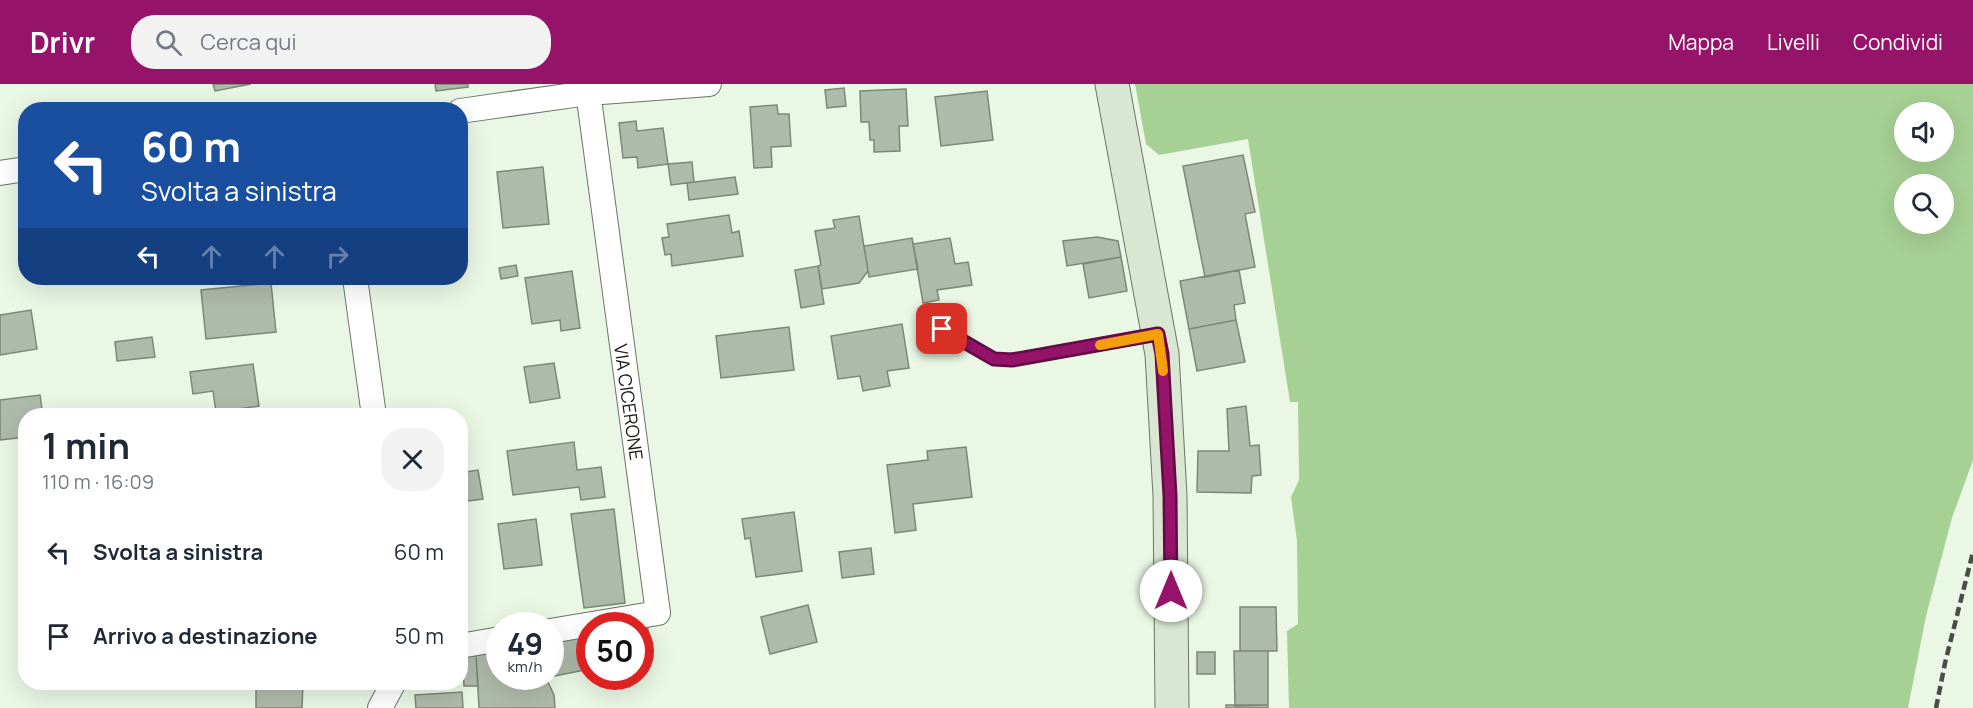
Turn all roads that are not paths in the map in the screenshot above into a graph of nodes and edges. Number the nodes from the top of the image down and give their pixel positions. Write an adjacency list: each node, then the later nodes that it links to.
1 (709, 84): 3 (street)
2 (1112, 84): 9 (main road)
3 (587, 88): 4 (street); 11 (street, VIA CICERONE)
4 (468, 110)
5 (18, 170): 6 (street)
6 (0, 173)
7 (356, 285): 10 (street)
8 (942, 329): 9 (lane)
9 (1158, 334): 16 (main road)
10 (373, 408)
11 (564, 629)
12 (486, 641): 13 (street)
13 (468, 645)
14 (390, 690): 15 (street)
15 (380, 708)
16 (1172, 708)

